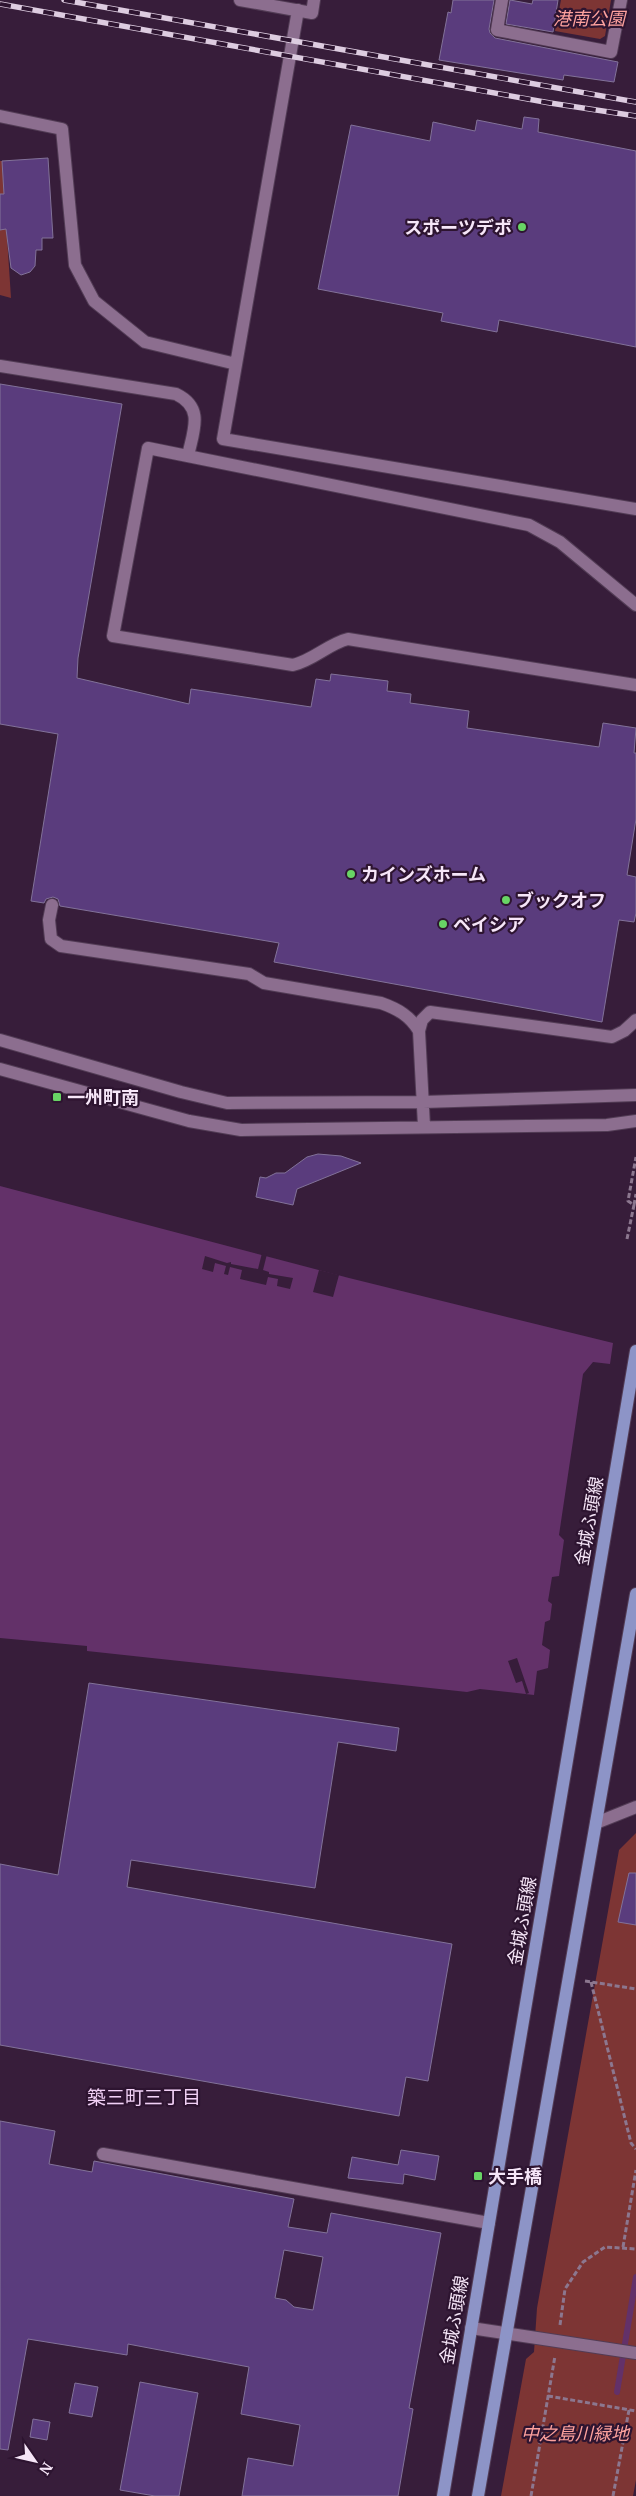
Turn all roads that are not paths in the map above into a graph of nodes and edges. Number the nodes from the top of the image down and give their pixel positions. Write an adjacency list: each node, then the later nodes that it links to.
1 (240, 0): 5 (street)
2 (314, 0): 5 (street)
3 (502, 0): 4 (street)
4 (621, 0)
5 (298, 10): 7 (street)
6 (0, 116): 7 (street)
7 (236, 364): 10 (street)
8 (0, 366): 9 (street)
9 (188, 456): 11 (street); 12 (street)
10 (636, 510)
11 (636, 606)
12 (636, 686)
13 (52, 905): 15 (street)
14 (636, 1020): 15 (street)
15 (419, 1032): 19 (street)
16 (0, 1040): 19 (street)
17 (0, 1069): 21 (street)
18 (636, 1095): 19 (street)
19 (423, 1102): 21 (street)
20 (636, 1121): 21 (street)
21 (424, 1126)
22 (636, 1351): 27 (main road, 金城ふ頭線)
23 (636, 1594): 25 (main road)
24 (636, 1808): 25 (street)
25 (596, 1823): 29 (main road)
26 (104, 2154): 27 (street)
27 (488, 2223): 28 (main road, 金城ふ頭線)
28 (471, 2328): 29 (street); 31 (main road, 金城ふ頭線)
29 (508, 2332): 30 (street); 32 (main road)
30 (636, 2353)
31 (443, 2496)
32 (478, 2496)

